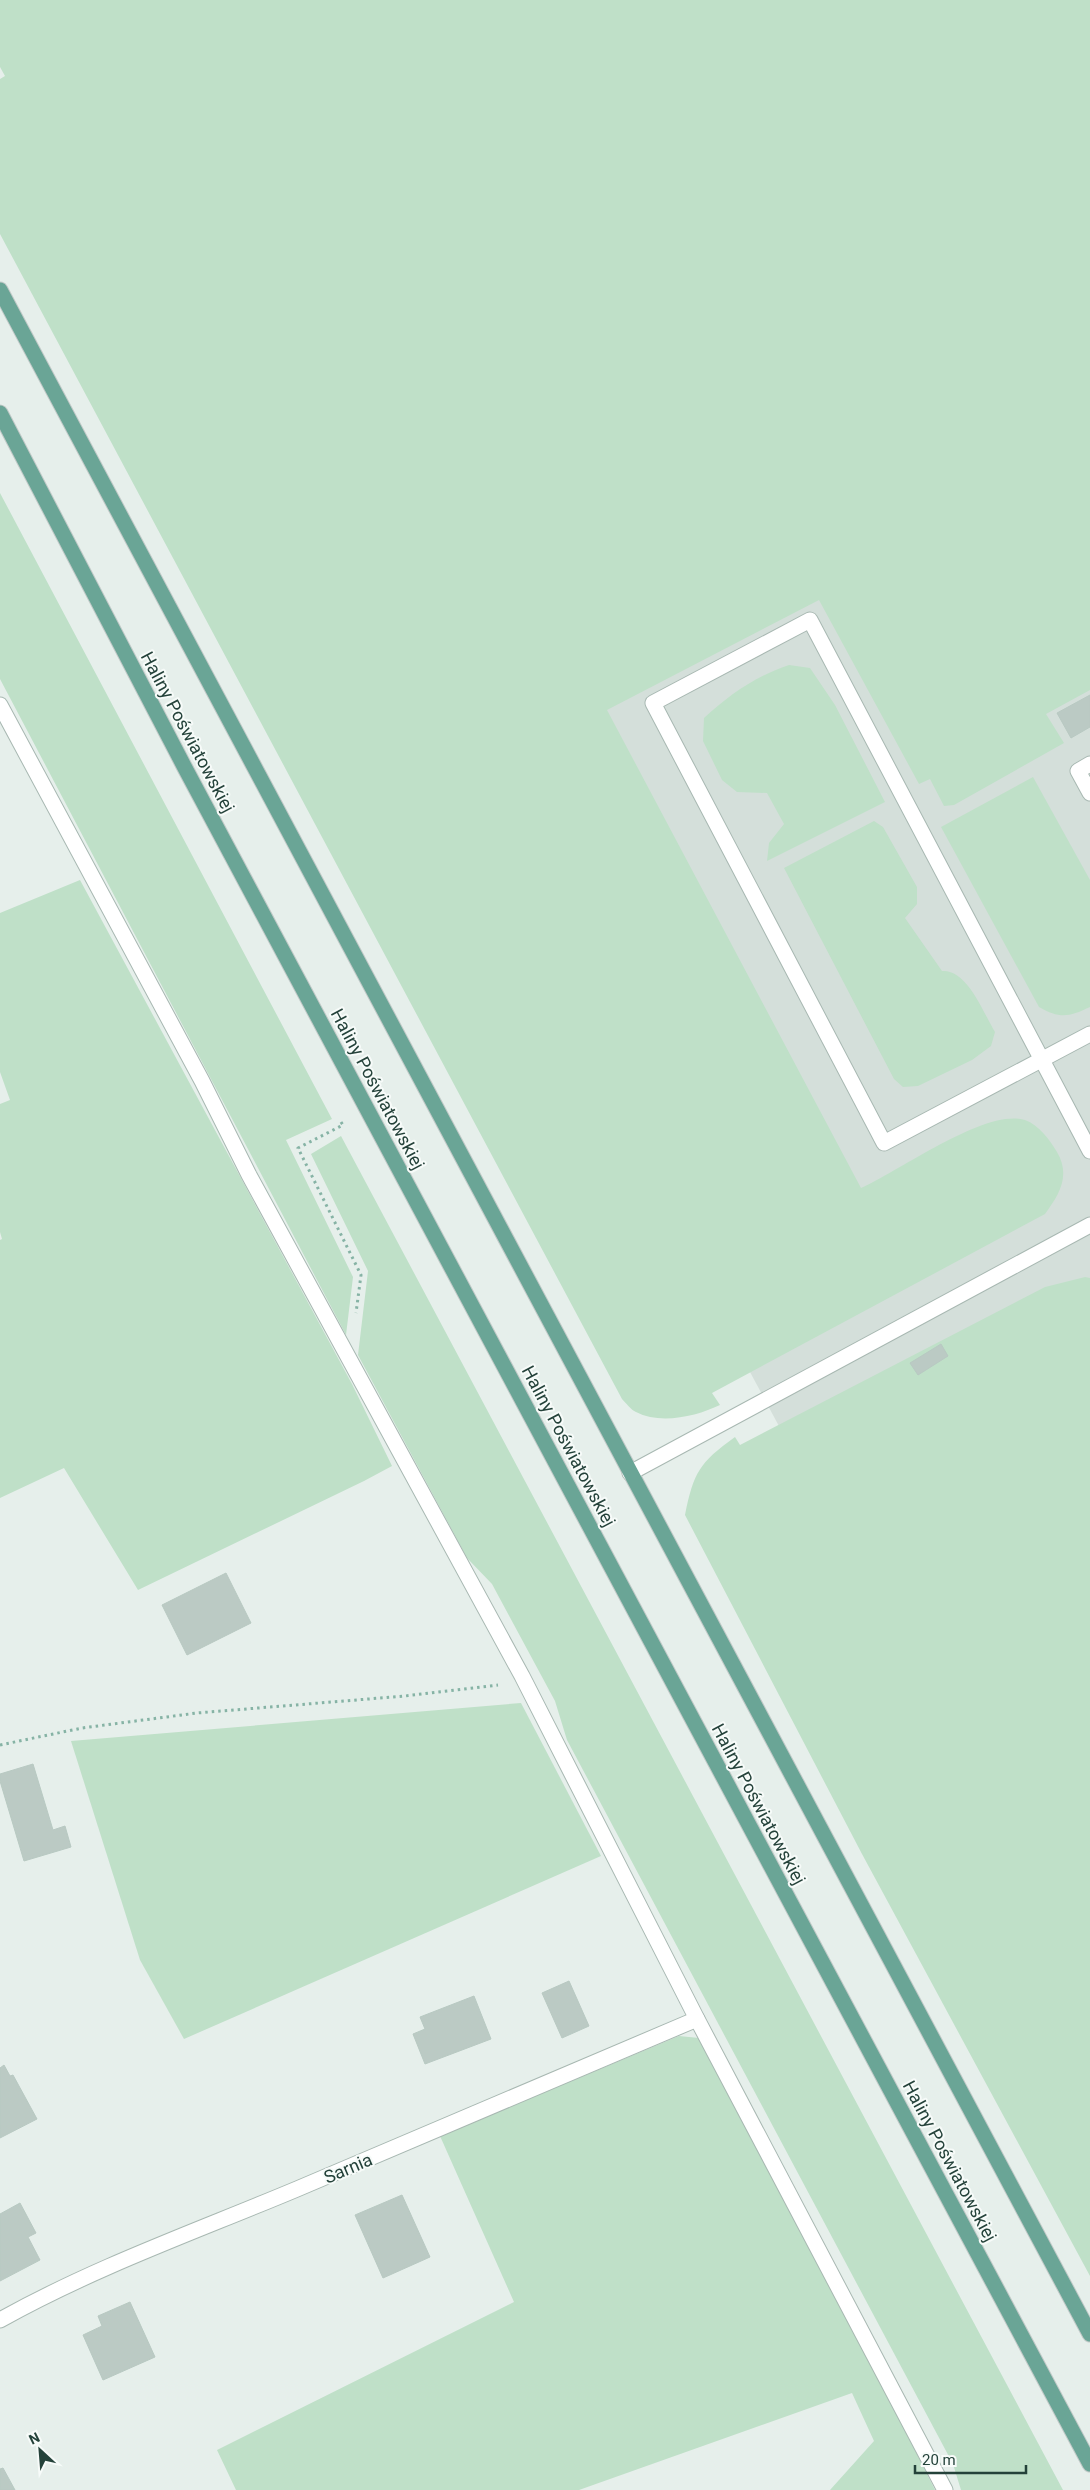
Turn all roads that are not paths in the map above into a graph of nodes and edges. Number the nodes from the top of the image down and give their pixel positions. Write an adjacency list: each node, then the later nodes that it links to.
1 (0, 290): 10 (main road)
2 (0, 413): 14 (main road, Haliny Poświatowskiej)
3 (0, 705): 11 (street)
4 (1090, 764): 5 (street)
5 (1090, 793)
6 (1090, 1034): 7 (street)
7 (1042, 1059): 7 (street); 8 (street)
8 (1090, 1151)
9 (1090, 1225): 10 (street)
10 (630, 1473): 13 (main road)
11 (697, 2019): 12 (street, Sarnia); 15 (street)
12 (0, 2320)
13 (1090, 2334)
14 (1090, 2464)
15 (946, 2490)

